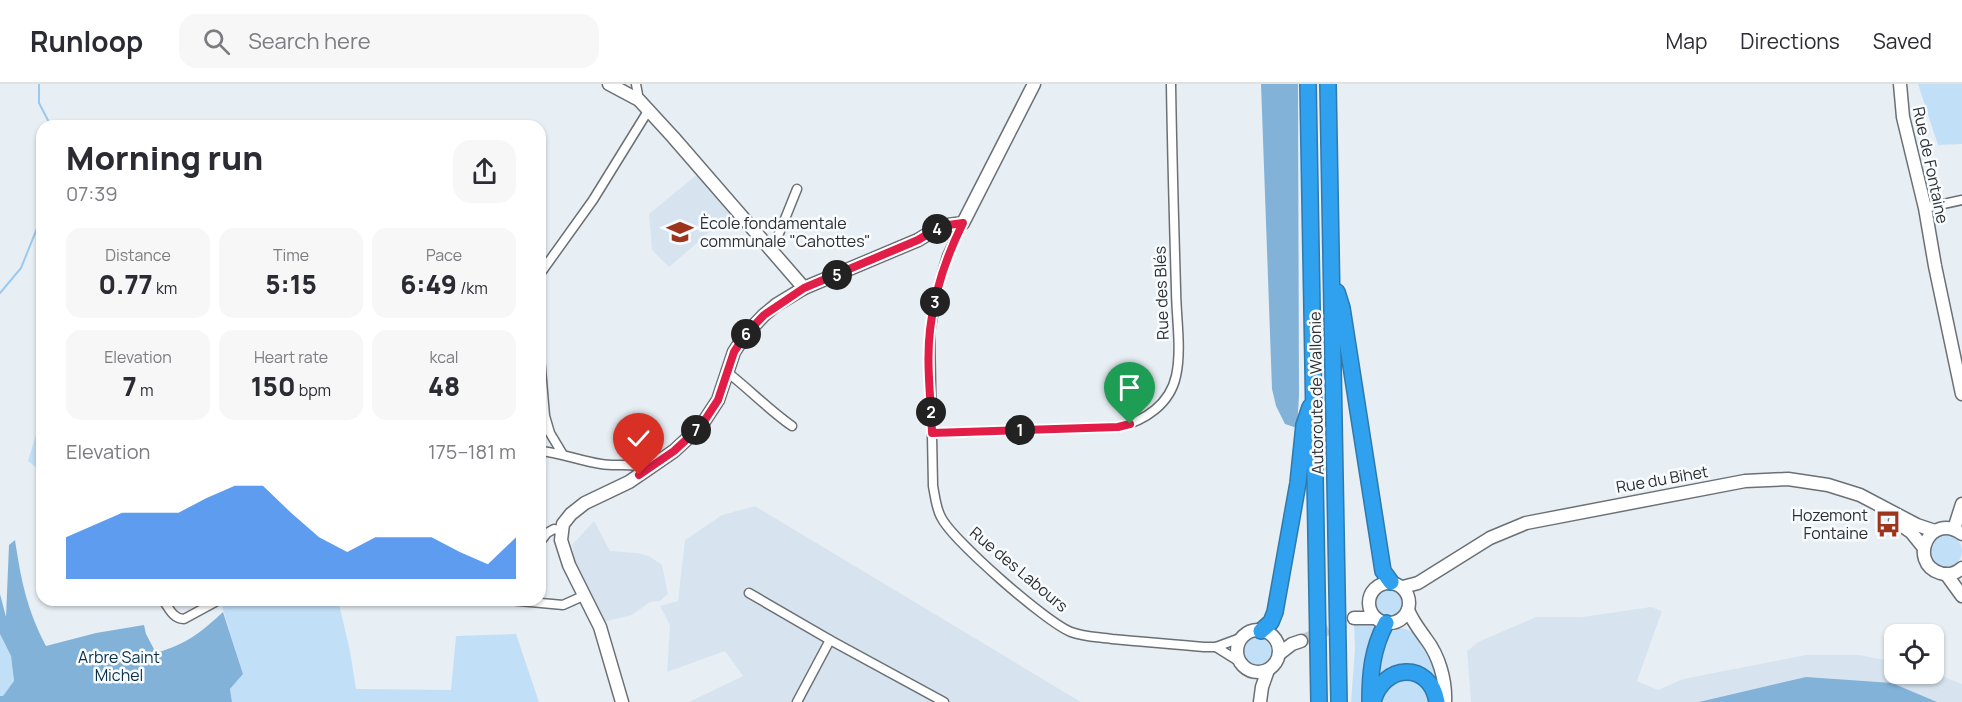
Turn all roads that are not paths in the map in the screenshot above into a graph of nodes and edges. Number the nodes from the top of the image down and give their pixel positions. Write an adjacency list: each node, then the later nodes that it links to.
1 (609, 84): 8 (street)
2 (636, 84): 8 (street)
3 (1034, 84): 13 (street, Rue des Labours)
4 (1171, 84): 23 (street, Rue des Blés)
5 (1308, 84): 19 (highway, Autoroute de Wallonie)
6 (1328, 84): 16 (highway, Autoroute de Wallonie)
7 (1900, 84): 12 (street, Rue de Fontaine)
8 (639, 100): 9 (street)
9 (648, 111): 14 (street); 15 (street)
10 (797, 189): 14 (street)
11 (1962, 200): 12 (street)
12 (1925, 208): 20 (street, Rue de Fontaine)
13 (963, 223): 17 (street); 23 (street, Rue des Labours)
14 (772, 251): 17 (street)
15 (546, 266)
16 (1332, 278): 36 (highway); 59 (highway, Autoroute de Wallonie)
17 (804, 288): 18 (street)
18 (727, 372): 22 (street); 26 (street)
19 (1314, 393): 45 (highway); 58 (highway, Autoroute de Wallonie)
20 (1962, 394)
21 (546, 415): 25 (street)
22 (792, 424)
23 (932, 433): 49 (street, Rue des Labours)
24 (546, 452): 25 (street)
25 (562, 453): 26 (street)
26 (648, 469): 28 (street)
27 (1962, 504): 30 (street)
28 (562, 531): 31 (street); 37 (street)
29 (1935, 531): 30 (street, Rue du Bihet); 32 (street); 36 (street, Rue du Bihet)
30 (1958, 532)
31 (546, 534)
32 (1924, 548): 34 (street, Rue du Bihet); 36 (street, Rue du Bihet)
33 (1962, 568): 34 (street)
34 (1946, 574): 38 (street, Rue du Bihet)
35 (749, 593): 47 (street)
36 (1403, 595): 42 (street, Rue du Bihet); 43 (street, Rue du Bihet); 44 (street)
37 (583, 596): 39 (street); 54 (street)
38 (1962, 596)
39 (546, 604)
40 (167, 606): 41 (street)
41 (208, 606)
42 (1369, 606): 43 (street); 43 (street, Rue du Bihet)
43 (1385, 621): 44 (street); 60 (highway)
44 (1417, 629): 62 (street)
45 (1261, 631): 46 (street); 50 (street)
46 (1243, 637): 49 (street, Rue des Labours); 51 (street)
47 (830, 640): 55 (street); 56 (street)
48 (1297, 642): 50 (street)
49 (1216, 647): 51 (street, Rue des Labours)
50 (1278, 648): 52 (street)
51 (1245, 666): 52 (street); 53 (street)
52 (1268, 670): 53 (street)
53 (1262, 687): 57 (street)
54 (622, 702)
55 (797, 702)
56 (944, 702)
57 (1260, 702)
58 (1319, 702)
59 (1340, 702)
60 (1372, 702): 61 (highway)
61 (1437, 702)
62 (1445, 702)

